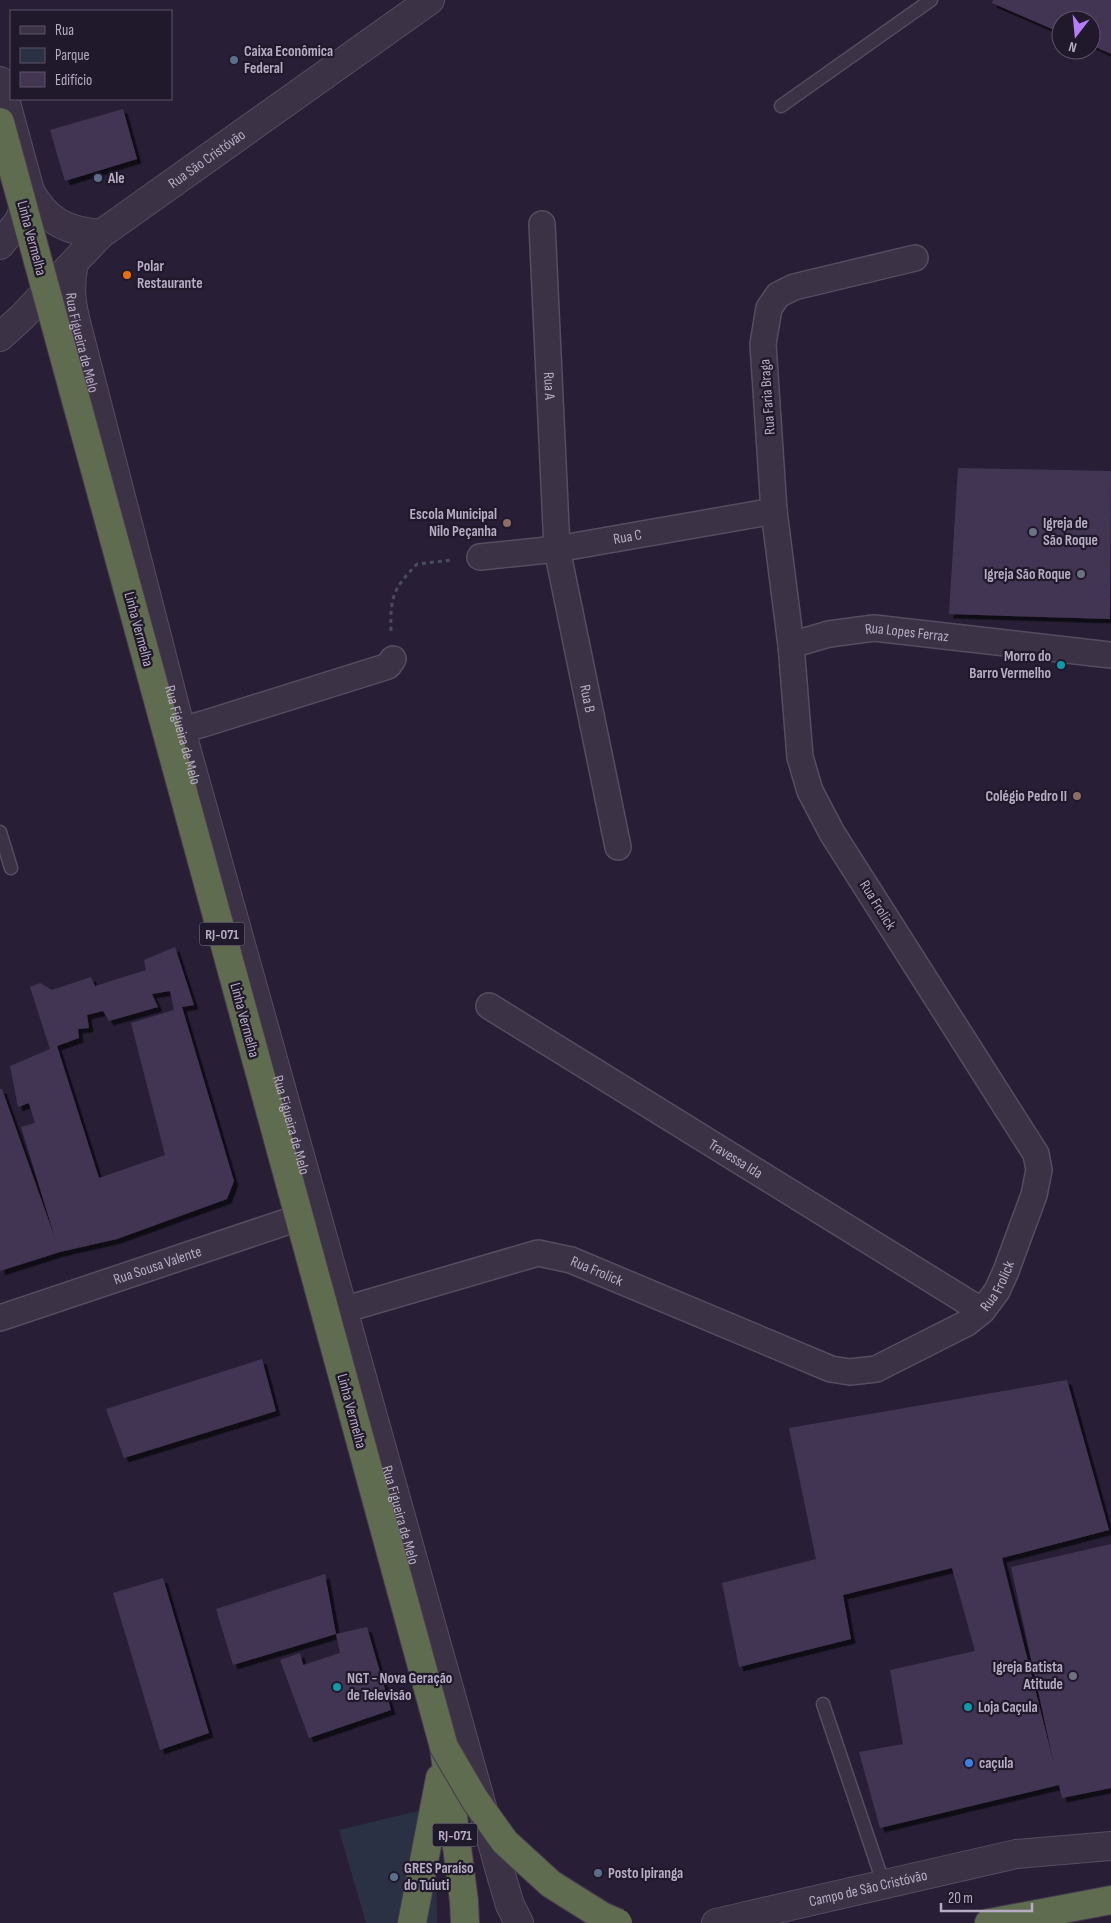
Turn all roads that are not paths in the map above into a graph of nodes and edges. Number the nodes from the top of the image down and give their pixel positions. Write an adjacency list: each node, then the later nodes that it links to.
1 (430, 0): 9 (street, Rua São Cristóvão)
2 (931, 0): 4 (lane)
3 (0, 81): 7 (street)
4 (781, 106)
5 (0, 122): 30 (highway, Linha Vermelha / RJ-071, bridge)
6 (0, 144): 30 (highway, Linha Vermelha / RJ-071, bridge)
7 (30, 191): 9 (street); 10 (street)
8 (542, 224): 15 (street, Rua A)
9 (101, 234): 12 (street, Rua São Cristóvão)
10 (0, 245)
11 (915, 258): 14 (street, Rua Faria Braga)
12 (74, 263): 13 (street, Rua São Cristóvão); 20 (street, Rua Figueira de Melo)
13 (0, 337)
14 (774, 511): 15 (street, Rua C); 17 (street, Rua Faria Braga)
15 (557, 549): 16 (street, Rua C); 22 (street, Rua B)
16 (480, 557)
17 (791, 645): 19 (street, Rua Lopes Ferraz); 27 (street, Rua Frolick)
18 (392, 647): 20 (street)
19 (1111, 655)
20 (180, 730): 25 (street, Rua Figueira de Melo)
21 (0, 832): 23 (lane)
22 (618, 846)
23 (11, 868)
24 (489, 1006): 27 (street, Travessa Ida)
25 (316, 1212): 26 (street, Rua Figueira de Melo); 28 (street, Rua Sousa Valente)
26 (343, 1310): 27 (street, Rua Frolick); 39 (street, Rua Figueira de Melo)
27 (982, 1311)
28 (0, 1318)
29 (823, 1704): 34 (lane)
30 (443, 1757): 36 (highway); 37 (highway, Linha Vermelha / RJ-071); 38 (highway, Linha Vermelha / RJ-071); 40 (highway, bridge)
31 (1111, 1828): 33 (street)
32 (1111, 1846): 33 (street, Campo de São Cristóvão)
33 (1016, 1854): 34 (street, Campo de São Cristóvão)
34 (884, 1885): 41 (street, Campo de São Cristóvão)
35 (1111, 1900): 42 (highway)
36 (412, 1923)
37 (452, 1923)
38 (465, 1923)
39 (519, 1923)
40 (618, 1923)
41 (716, 1923)
42 (989, 1923)

